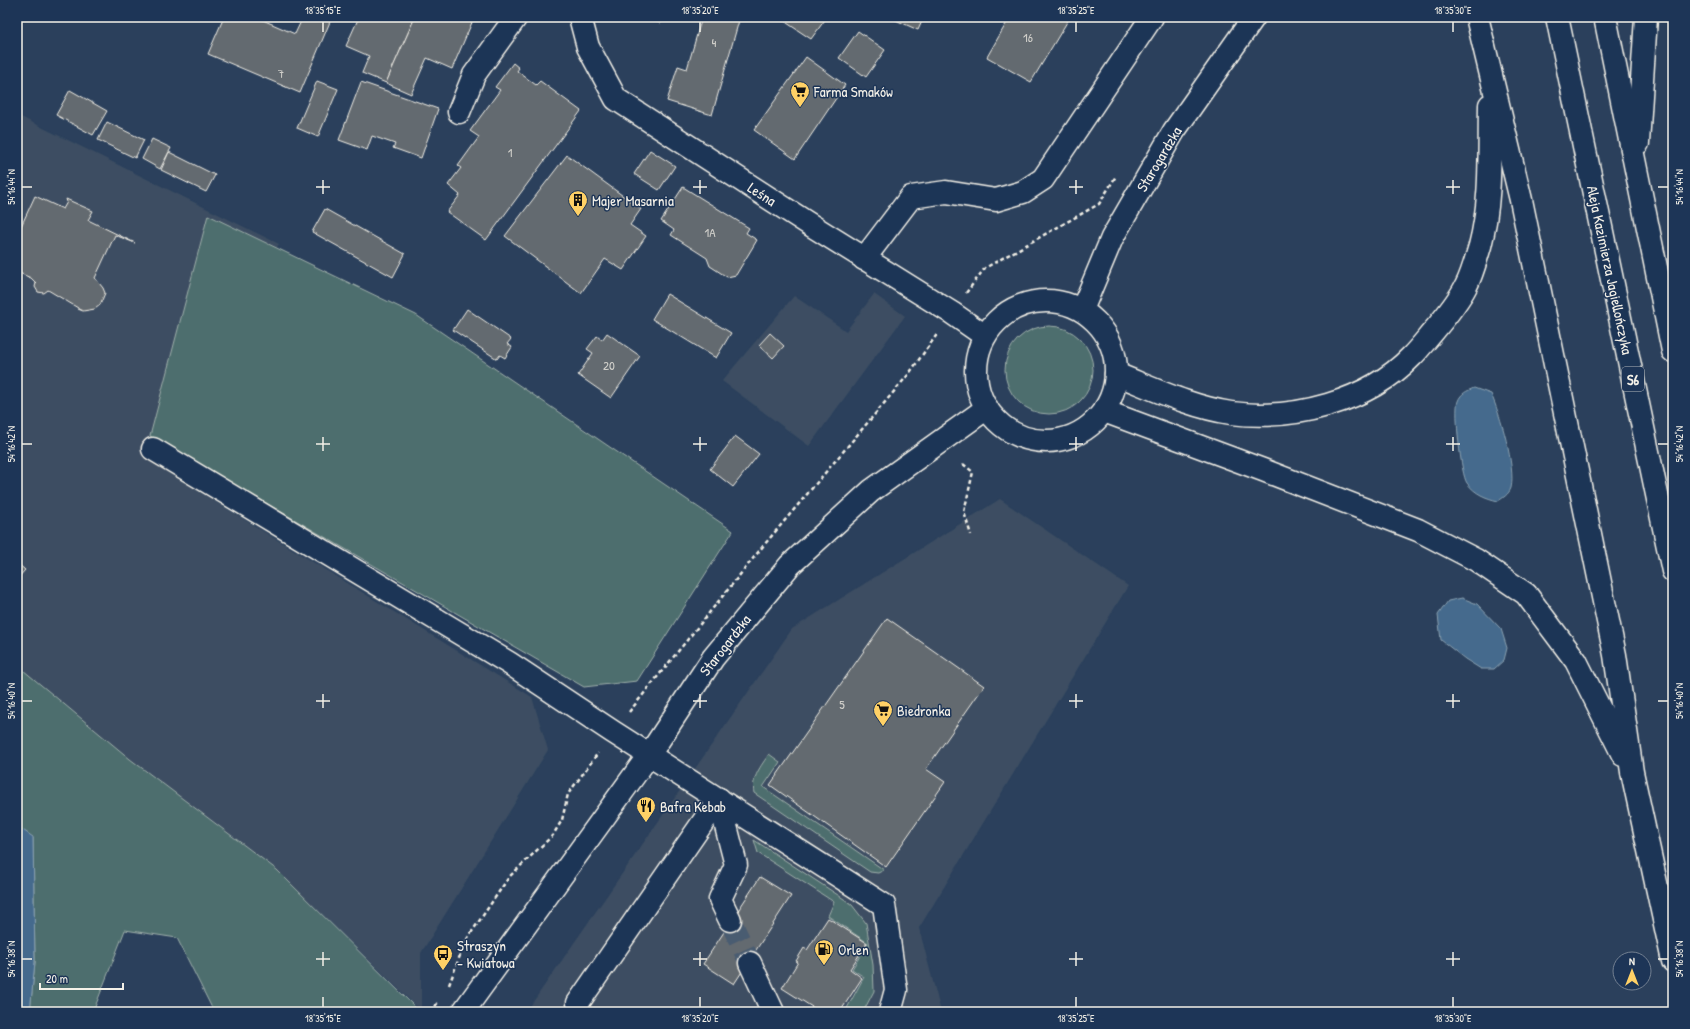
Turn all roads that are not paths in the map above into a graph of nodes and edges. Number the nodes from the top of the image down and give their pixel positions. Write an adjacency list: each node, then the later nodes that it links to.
1 (516, 17): 10 (main road)
2 (580, 17): 12 (main road, Leśna)
3 (1152, 17): 12 (main road)
4 (1254, 17): 13 (main road, Starogardzka)
5 (1477, 17): 9 (main road)
6 (1557, 17): 20 (main road, Aleja Kazimierza Jagiellończyka / S6)
7 (1605, 17): 11 (main road)
8 (1646, 17): 11 (main road)
9 (1491, 76): 16 (main road); 22 (main road)
10 (459, 112)
11 (1636, 172): 15 (main road)
12 (864, 258): 14 (main road, Leśna)
13 (1082, 310): 14 (main road); 16 (main road)
14 (985, 336): 17 (main road)
15 (1673, 351)
16 (1116, 374): 18 (main road)
17 (986, 408): 18 (main road); 21 (main road, Starogardzka)
18 (1104, 411): 22 (main road)
19 (152, 449): 21 (main road)
20 (1673, 571)
21 (648, 755): 23 (main road); 28 (main road, Starogardzka)
22 (1632, 772): 25 (main road)
23 (719, 800): 24 (main road); 27 (main road); 30 (main road)
24 (730, 920)
25 (1673, 961)
26 (750, 964): 29 (main road)
27 (578, 1003)
28 (463, 1012)
29 (773, 1012)
30 (890, 1012)

